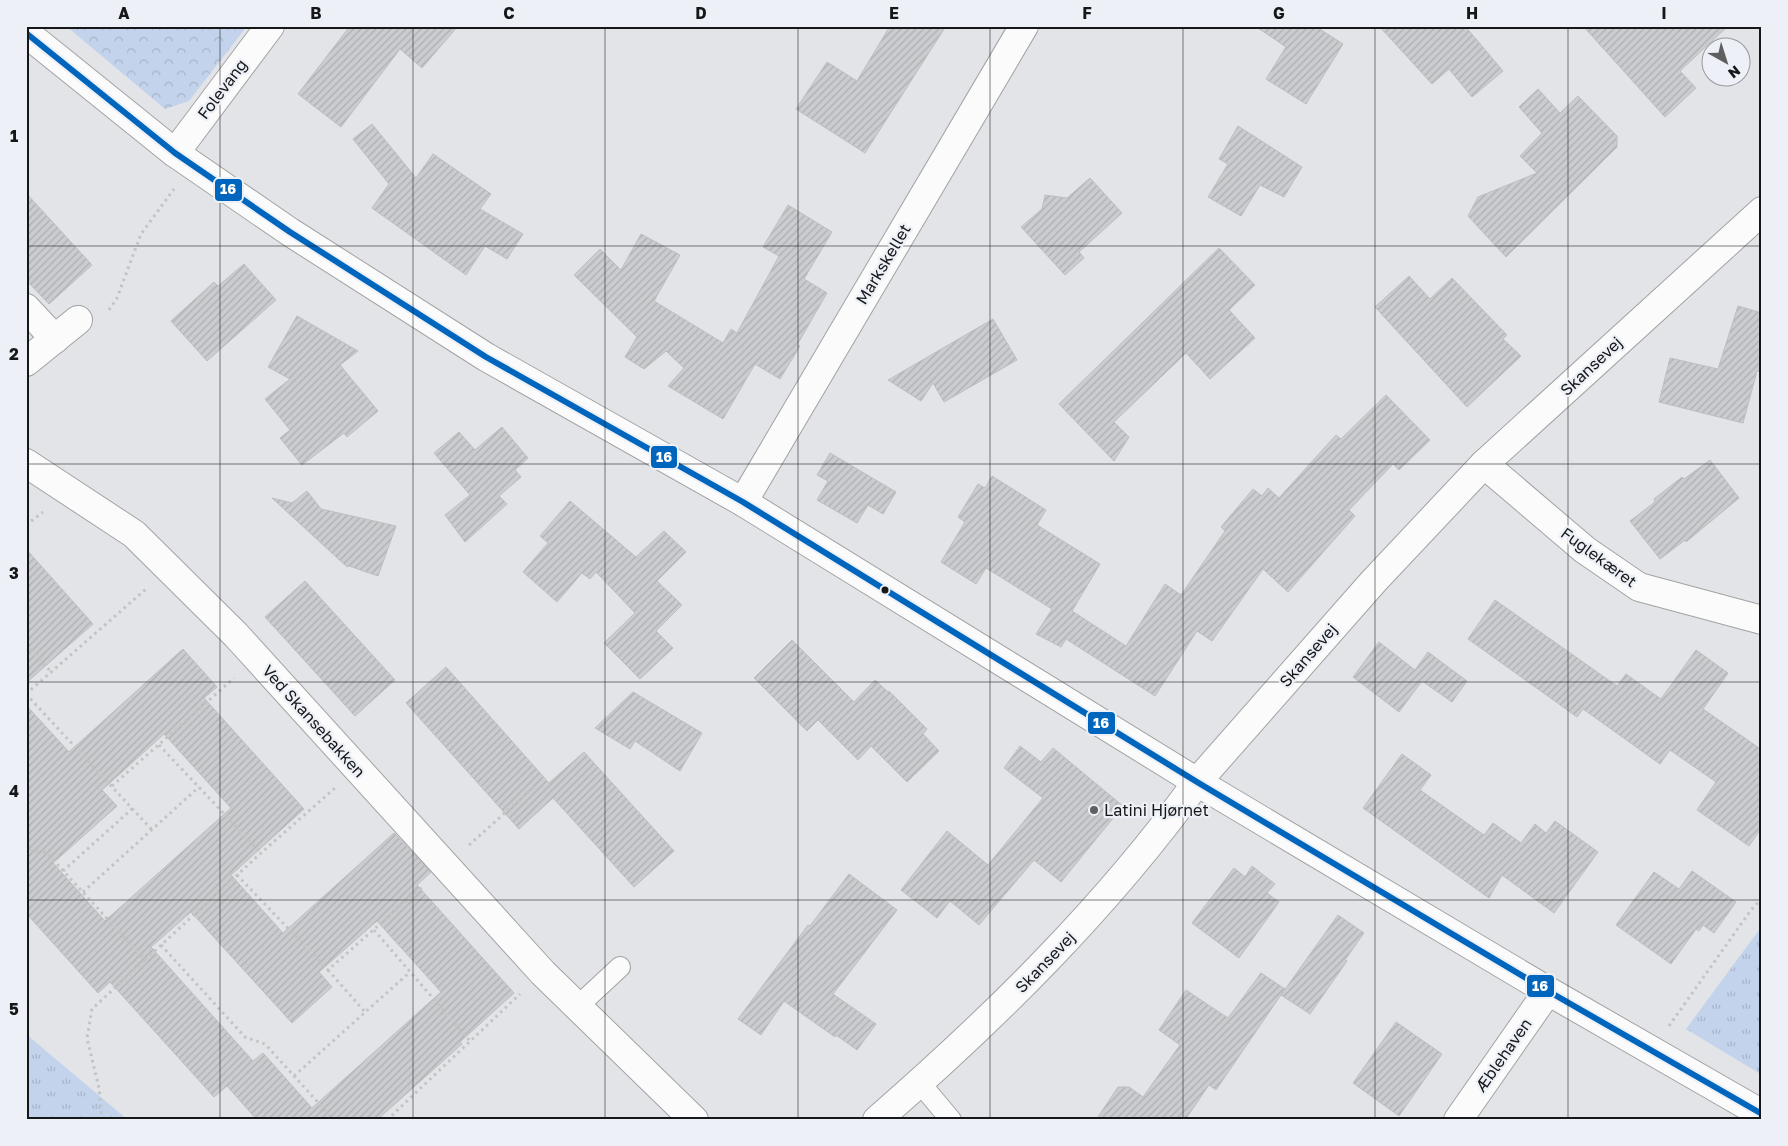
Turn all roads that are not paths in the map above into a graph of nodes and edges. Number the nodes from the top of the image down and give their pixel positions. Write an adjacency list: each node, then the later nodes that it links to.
1 (270, 26): 4 (street, Folevang)
2 (1024, 26): 12 (street, Markskellet)
3 (26, 33): 4 (street)
4 (184, 159): 12 (street)
5 (1762, 211): 11 (street, Skansevej)
6 (26, 308): 8 (street)
7 (78, 320): 8 (street)
8 (55, 339): 9 (street)
9 (26, 362)
10 (26, 464): 17 (street, Ved Skansebakken)
11 (1484, 464): 13 (street, Fuglekæret); 14 (street, Skansevej)
12 (743, 502): 14 (street)
13 (1762, 620)
14 (1197, 782): 16 (street); 18 (street, Skansevej)
15 (620, 967): 17 (lane)
16 (1548, 991): 19 (street); 23 (street, Æblehaven)
17 (577, 1007): 20 (street, Ved Skansebakken)
18 (920, 1083): 21 (street, Skansevej); 22 (lane)
19 (1762, 1114)
20 (694, 1120)
21 (877, 1120)
22 (952, 1120)
23 (1458, 1120)

